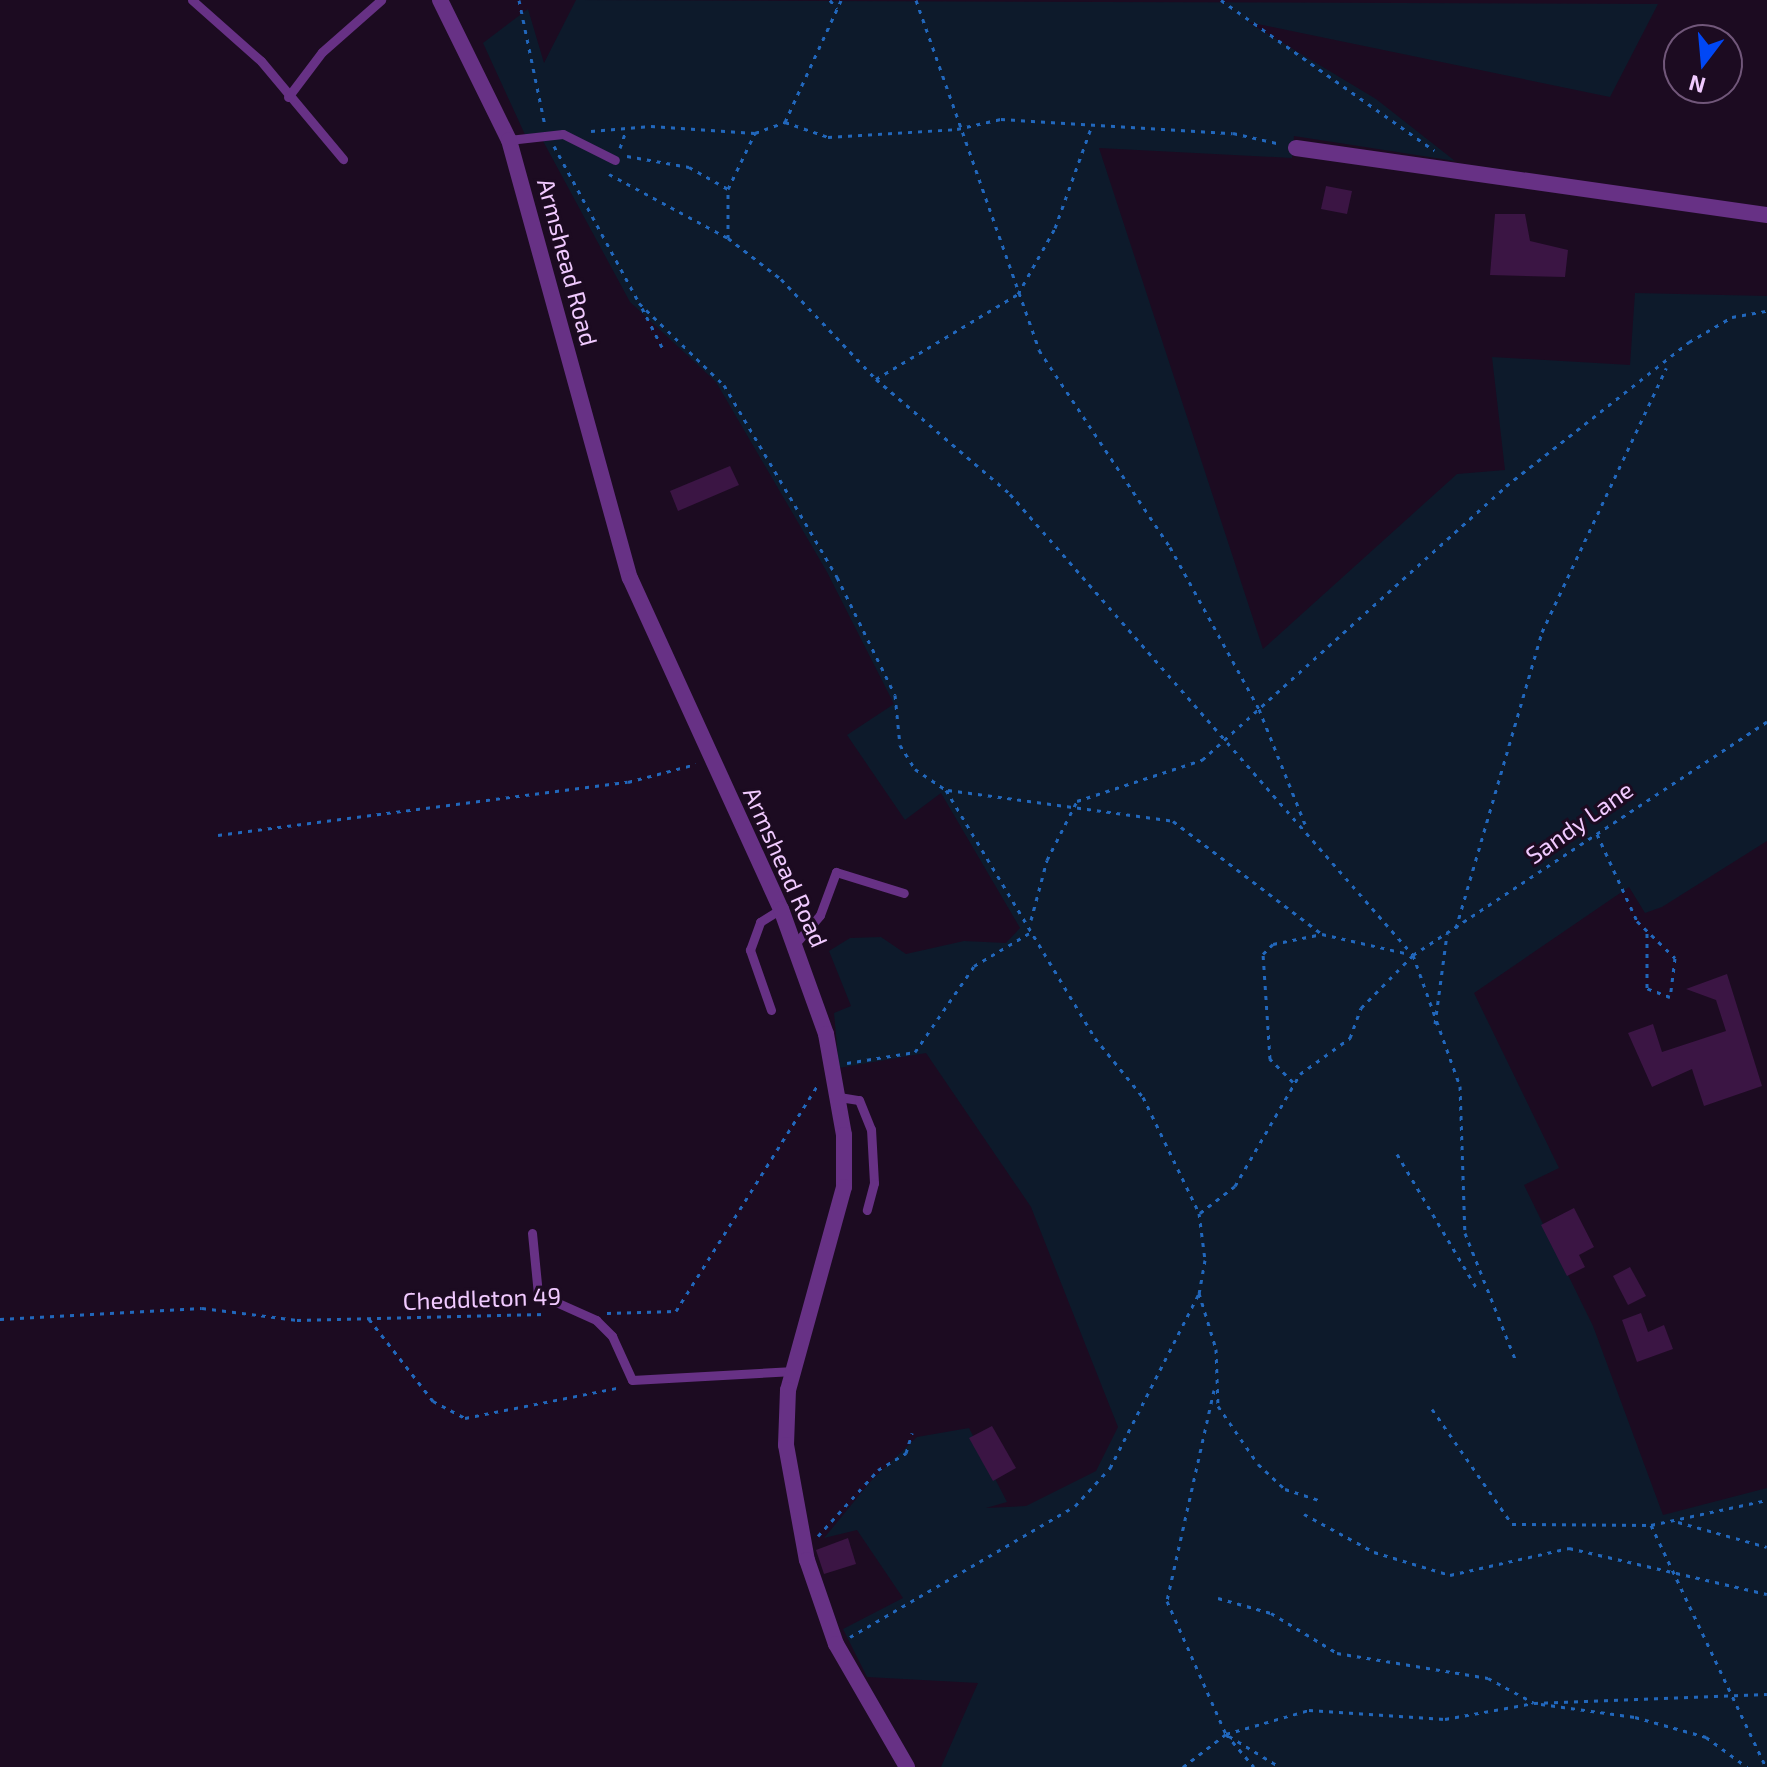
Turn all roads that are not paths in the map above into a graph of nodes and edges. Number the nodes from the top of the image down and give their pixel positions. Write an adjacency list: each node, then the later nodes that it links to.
1 (192, 0): 4 (lane)
2 (381, 0): 4 (lane)
3 (440, 0): 5 (street, Armshead Road)
4 (288, 97): 8 (lane)
5 (509, 140): 7 (lane); 11 (street, Armshead Road)
6 (1296, 148): 9 (street)
7 (616, 157)
8 (343, 159)
9 (1767, 215)
10 (904, 893): 12 (lane)
11 (781, 909): 12 (street, Armshead Road); 13 (lane)
12 (795, 944): 14 (street, Armshead Road)
13 (771, 1010)
14 (839, 1097): 15 (lane); 17 (street, Armshead Road)
15 (867, 1210)
16 (532, 1233): 17 (lane)
17 (794, 1371): 18 (street, Armshead Road)
18 (907, 1767)

